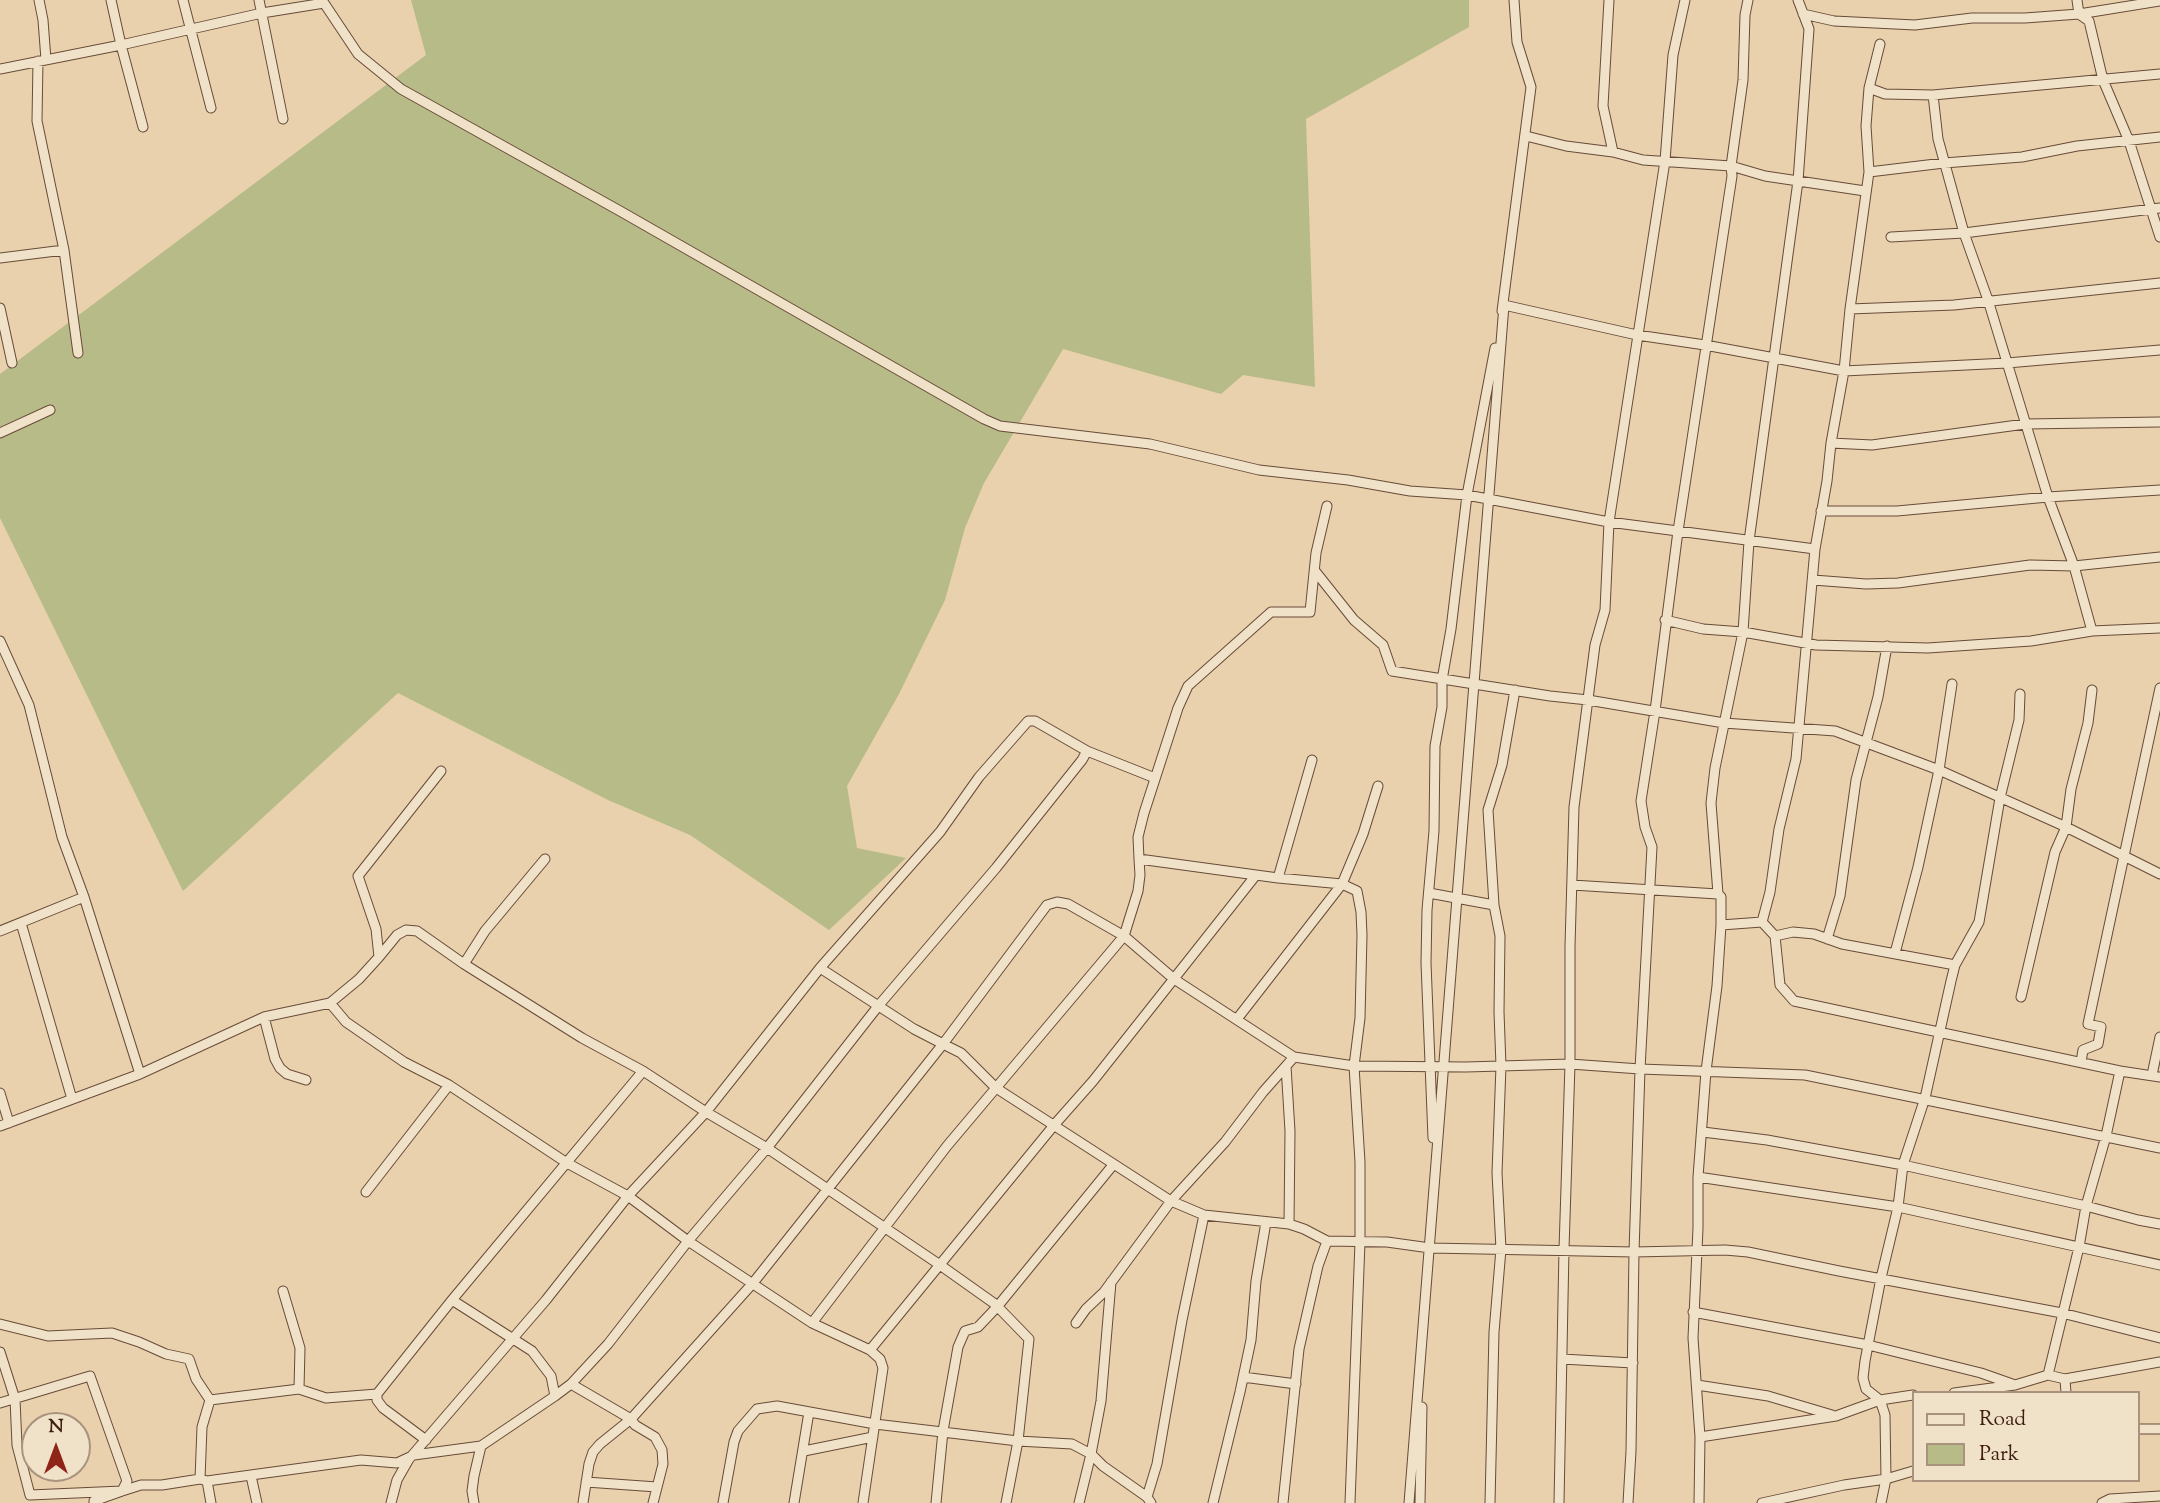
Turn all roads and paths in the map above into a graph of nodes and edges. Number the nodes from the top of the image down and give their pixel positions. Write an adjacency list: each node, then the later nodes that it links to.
1 (38, 0): 19 (street)
2 (111, 0): 18 (street)
3 (183, 0): 16 (street)
4 (259, 0): 13 (street)
5 (1514, 0): 28 (street)
6 (1609, 0): 31 (street)
7 (1685, 0): 32 (street)
8 (1748, 0): 34 (street)
9 (1798, 0): 15 (street)
10 (2077, 0): 14 (street)
11 (324, 1): 13 (street); 63 (street)
12 (2160, 1): 14 (street)
13 (262, 13): 16 (street); 26 (street)
14 (2079, 13): 15 (street); 22 (street)
15 (1803, 14): 36 (street)
16 (190, 30): 18 (street); 25 (street)
17 (1880, 44): 23 (street)
18 (121, 45): 19 (street); 27 (street)
19 (42, 61): 20 (street); 42 (street)
20 (0, 69)
21 (2160, 74): 22 (street)
22 (2104, 80): 24 (street); 30 (street)
23 (1869, 88): 24 (street); 35 (street)
24 (1933, 95): 33 (street)
25 (211, 108)
26 (283, 119)
27 (143, 127)
28 (1526, 136): 31 (street); 46 (street)
29 (2160, 137): 30 (street)
30 (2129, 141): 33 (street); 38 (street)
31 (1613, 152): 32 (street)
32 (1665, 161): 34 (street); 49 (street)
33 (1944, 163): 35 (street); 39 (street)
34 (1731, 166): 36 (street); 50 (street)
35 (1869, 172): 37 (street)
36 (1798, 181): 37 (street); 53 (street)
37 (1865, 191): 48 (street)
38 (2155, 209): 39 (street); 41 (street)
39 (1964, 233): 40 (street); 45 (street)
40 (1891, 237)
41 (2160, 237)
42 (64, 250): 43 (street); 52 (street)
43 (0, 258)
44 (2160, 283): 45 (street)
45 (1987, 300): 48 (street); 55 (street)
46 (1504, 305): 49 (street); 63 (street); 263 (street)
47 (0, 308): 54 (street)
48 (1850, 309): 56 (street)
49 (1637, 335): 50 (street); 67 (street)
50 (1705, 345): 53 (street); 68 (street)
51 (2160, 350): 55 (street)
52 (78, 353)
53 (1774, 357): 56 (street); 69 (street)
54 (12, 363)
55 (2007, 363): 56 (street); 59 (street)
56 (1844, 371): 61 (street)
57 (50, 410): 60 (street)
58 (2160, 422): 59 (street)
59 (2025, 424): 61 (street); 64 (street)
60 (0, 433)
61 (1831, 443): 66 (street)
62 (2160, 490): 64 (street)
63 (1467, 495): 67 (street); 82 (street)
64 (2048, 497): 66 (street); 72 (street)
65 (1327, 506): 73 (street)
66 (1821, 511): 70 (street)
67 (1609, 522): 68 (street); 88 (street)
68 (1678, 531): 69 (street); 75 (street)
69 (1749, 541): 70 (street); 78 (street)
70 (1815, 549): 74 (street)
71 (2160, 557): 72 (street)
72 (2074, 566): 74 (street); 77 (street)
73 (1315, 570): 82 (street); 97 (street)
74 (1813, 580): 80 (street)
75 (1665, 620): 78 (street); 89 (street)
76 (2160, 628): 77 (street)
77 (2092, 631): 81 (street)
78 (1742, 632): 80 (street); 90 (street)
79 (0, 641): 112 (street)
80 (1806, 643): 81 (street); 91 (street)
81 (1887, 646): 92 (street)
82 (1442, 680): 85 (street); 110 (street)
83 (1952, 684): 95 (street)
84 (2160, 688): 101 (street)
85 (1515, 690): 88 (street); 113 (street)
86 (2092, 690): 100 (street)
87 (2020, 694): 99 (street)
88 (1588, 700): 89 (street); 108 (street)
89 (1655, 711): 90 (street); 109 (street)
90 (1724, 723): 91 (street); 111 (street)
91 (1798, 729): 92 (street); 114 (street)
92 (1866, 743): 95 (street); 120 (street)
93 (1087, 751): 97 (street); 125 (street); 129 (street)
94 (1312, 760): 106 (street)
95 (1939, 770): 99 (street); 121 (street)
96 (441, 771): 122 (street)
97 (1155, 778): 103 (street)
98 (1378, 786): 107 (street)
99 (2000, 798): 100 (street); 124 (street)
100 (2066, 827): 101 (street); 127 (street)
101 (2124, 858): 104 (street); 136 (street)
102 (545, 859): 123 (street)
103 (1139, 859): 105 (street); 118 (street)
104 (2160, 874)
105 (1256, 875): 106 (street); 126 (street)
106 (1278, 878): 107 (street)
107 (1342, 884): 131 (street); 139 (street)
108 (1572, 885): 109 (street); 137 (street)
109 (1650, 888): 111 (street); 142 (street)
110 (1429, 893): 113 (street); 140 (street)
111 (1718, 894): 116 (street)
112 (84, 897): 115 (street); 146 (street)
113 (1494, 905): 141 (street)
114 (1762, 922): 116 (street); 119 (street)
115 (21, 923): 117 (street); 153 (street)
116 (1721, 925): 144 (street)
117 (0, 931)
118 (1124, 936): 126 (street); 134 (street); 150 (street)
119 (1775, 936): 120 (street); 132 (street)
120 (1827, 939): 121 (street)
121 (1895, 953): 124 (street)
122 (379, 957): 123 (street); 128 (street)
123 (464, 964): 143 (street)
124 (1955, 965): 132 (street)
125 (820, 968): 129 (street); 154 (street)
126 (1174, 979): 131 (street); 156 (street)
127 (2021, 998)
128 (330, 1003): 130 (street); 149 (street)
129 (880, 1005): 134 (street); 160 (street)
130 (264, 1017): 146 (street); 148 (street)
131 (1237, 1019): 135 (street)
132 (1938, 1031): 136 (street); 152 (street)
133 (2160, 1037): 147 (street)
134 (943, 1044): 150 (street); 165 (street)
135 (1294, 1057): 138 (street); 139 (street)
136 (2081, 1062): 145 (street)
137 (1570, 1064): 141 (street); 142 (street); 182 (street)
138 (1286, 1066): 168 (street); 173 (street)
139 (1354, 1066): 140 (street); 178 (street)
140 (1431, 1066): 141 (street); 180 (street)
141 (1501, 1066): 181 (street)
142 (1640, 1069): 144 (street); 183 (street)
143 (643, 1071): 154 (street); 161 (street)
144 (1706, 1071): 152 (street); 157 (street)
145 (2120, 1071): 147 (street); 158 (street)
146 (140, 1074): 153 (street)
147 (2156, 1076)
148 (306, 1080)
149 (449, 1085): 161 (street); 166 (street)
150 (996, 1088): 156 (street); 175 (street)
151 (0, 1093): 155 (street)
152 (1925, 1098): 158 (street); 163 (street)
153 (72, 1099): 155 (street)
154 (706, 1112): 160 (street); 167 (street)
155 (4, 1124)
156 (1055, 1124): 162 (street); 185 (street)
157 (1703, 1132): 163 (street); 164 (street)
158 (2106, 1136): 159 (street); 169 (street)
159 (2160, 1148)
160 (767, 1149): 165 (street); 176 (street)
161 (567, 1163): 167 (street); 191 (street)
162 (1113, 1165): 168 (street); 192 (street)
163 (1903, 1165): 169 (street); 170 (street)
164 (1698, 1177): 170 (street); 184 (street)
165 (827, 1189): 175 (street); 189 (street)
166 (366, 1192)
167 (628, 1196): 176 (street); 199 (street)
168 (1171, 1201): 171 (street); 188 (street)
169 (2086, 1206): 174 (street); 179 (street)
170 (1898, 1207): 179 (street); 187 (street)
171 (1204, 1215): 172 (street); 246 (street)
172 (1266, 1222): 173 (street); 207 (street)
173 (1289, 1224): 177 (street)
174 (2160, 1224)
175 (884, 1227): 185 (street); 195 (street)
176 (688, 1241): 189 (street); 209 (street)
177 (1327, 1241): 178 (street); 210 (street)
178 (1360, 1242): 180 (street); 262 (street)
179 (2079, 1247): 186 (street); 194 (street)
180 (1430, 1248): 181 (street); 264 (street)
181 (1501, 1249): 182 (street); 265 (street)
182 (1563, 1250): 183 (street); 203 (street)
183 (1634, 1252): 184 (street); 205 (street)
184 (1697, 1252): 187 (street); 193 (street)
185 (940, 1265): 192 (street); 201 (street)
186 (2160, 1265)
187 (1881, 1278): 194 (street); 200 (street)
188 (1112, 1280): 196 (street); 236 (street)
189 (753, 1283): 195 (street); 225 (street)
190 (283, 1291): 213 (street)
191 (452, 1300): 199 (street); 216 (street)
192 (997, 1307): 229 (street); 233 (street)
193 (1693, 1312): 200 (street); 211 (street)
194 (2062, 1313): 198 (street); 206 (street)
195 (813, 1323): 201 (street)
196 (1076, 1323)
197 (0, 1324): 221 (street)
198 (2160, 1338)
199 (511, 1340): 218 (street); 232 (street)
200 (1868, 1345): 212 (street); 220 (street)
201 (870, 1350): 226 (street)
202 (0, 1352): 219 (street)
203 (1562, 1359): 205 (street); 266 (street)
204 (2160, 1362): 208 (street)
205 (1633, 1363): 267 (street)
206 (2048, 1375): 208 (street); 212 (street)
207 (1243, 1377): 210 (street); 260 (street)
208 (2065, 1379): 215 (street)
209 (570, 1384): 218 (street); 225 (street)
210 (1296, 1384): 261 (street)
211 (1697, 1385): 224 (street); 231 (street)
212 (2015, 1385): 214 (street)
213 (299, 1389): 216 (street); 221 (street)
214 (1969, 1391)
215 (2066, 1391)
216 (377, 1394): 232 (street)
217 (1912, 1395): 220 (street)
218 (555, 1396): 234 (street)
219 (15, 1399): 222 (street); 244 (street); 244 (street)
220 (1880, 1399): 224 (street); 240 (street)
221 (210, 1400): 241 (street)
222 (0, 1403)
223 (809, 1412): 226 (street); 235 (street); 254 (street)
224 (1836, 1416): 231 (street)
225 (631, 1419): 242 (street); 243 (street)
226 (875, 1424): 229 (street); 230 (street)
227 (2139, 1429): 228 (street)
228 (2160, 1429)
229 (943, 1431): 233 (street); 257 (street)
230 (873, 1437): 235 (street); 256 (street)
231 (1700, 1437): 268 (street)
232 (426, 1440): 237 (street)
233 (1018, 1441): 236 (street); 258 (street)
234 (481, 1446): 237 (street); 251 (street)
235 (804, 1451): 255 (street)
236 (1091, 1454): 246 (street); 259 (street)
237 (414, 1455): 239 (street); 250 (street)
238 (1912, 1471): 240 (street)
239 (251, 1476): 241 (street); 249 (street)
240 (1886, 1479): 269 (street); 270 (street)
241 (203, 1480): 244 (street); 248 (street)
242 (586, 1482): 243 (street); 252 (street)
243 (657, 1487): 253 (street)
244 (122, 1491): 247 (street)
245 (2160, 1496): 271 (street)
246 (1149, 1500)
247 (94, 1503)
248 (211, 1503)
249 (257, 1503)
250 (391, 1503)
251 (474, 1503)
252 (583, 1503)
253 (653, 1503)
254 (723, 1503)
255 (794, 1503)
256 (863, 1503)
257 (936, 1503)
258 (1006, 1503)
259 (1079, 1503)
260 (1213, 1503)
261 (1283, 1503)
262 (1350, 1503)
263 (1409, 1503)
264 (1420, 1503)
265 (1490, 1503)
266 (1559, 1503)
267 (1628, 1503)
268 (1699, 1503)
269 (1762, 1503)
270 (1881, 1503)
271 (2102, 1503)

